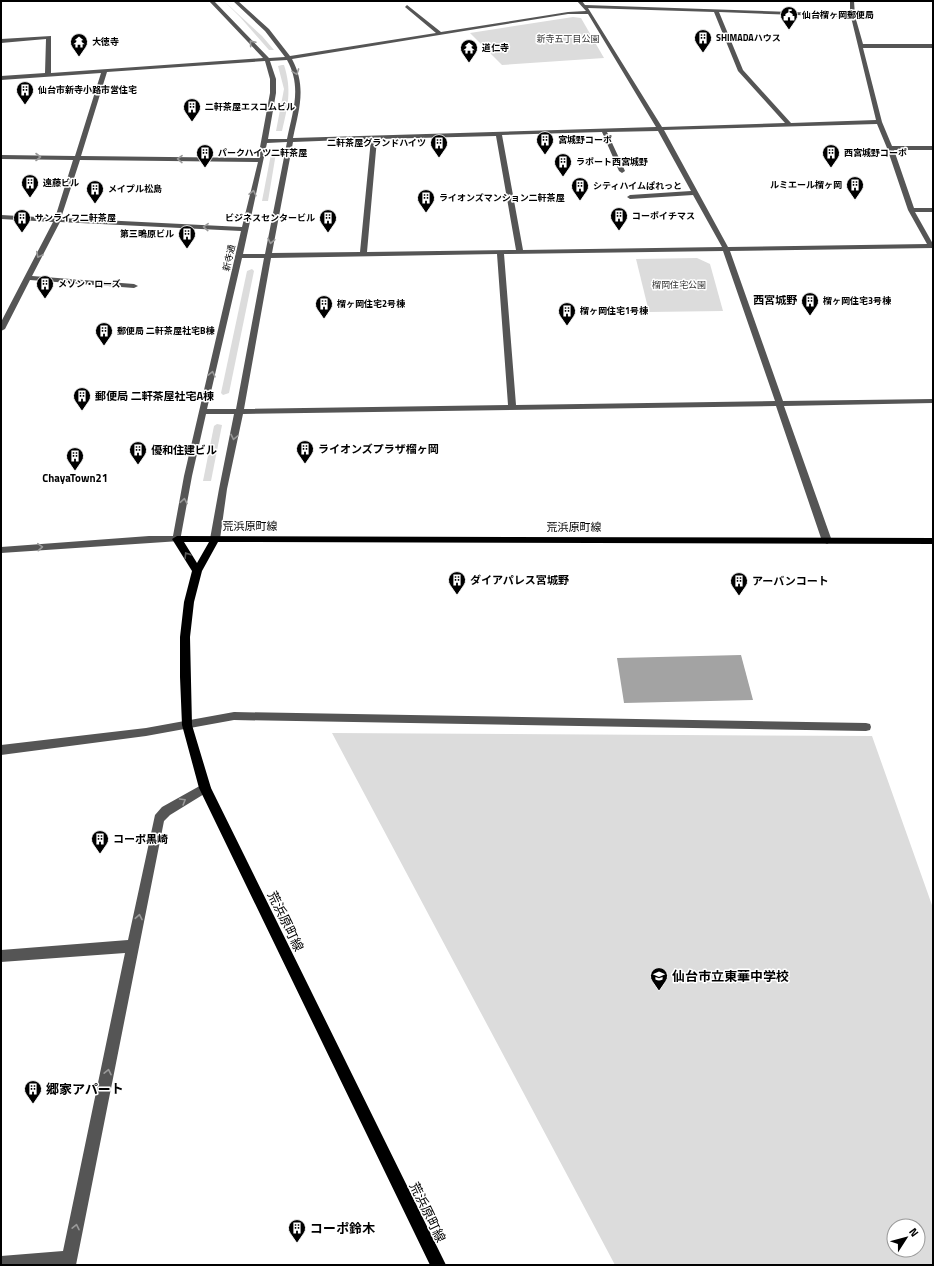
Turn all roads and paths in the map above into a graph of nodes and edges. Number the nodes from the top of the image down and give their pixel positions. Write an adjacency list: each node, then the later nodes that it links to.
1 (211, 1): 14 (street, 新寺通, one-way to 1)
2 (235, 1): 13 (street)
3 (579, 1): 6 (street)
4 (852, 1): 8 (street)
5 (407, 6): 9 (street)
6 (588, 9): 7 (street); 9 (street); 20 (street)
7 (716, 11): 8 (street); 19 (street)
8 (853, 16): 11 (street)
9 (440, 34): 13 (street)
10 (1, 41): 16 (street)
11 (860, 46): 12 (street); 18 (street)
12 (933, 46)
13 (290, 58): 14 (street); 25 (street, one-way to 25)
14 (267, 59): 15 (street); 24 (street, 新寺通)
15 (105, 70): 16 (street); 29 (street)
16 (48, 74): 17 (street)
17 (1, 78)
18 (879, 122): 19 (street); 26 (street)
19 (788, 124): 20 (street)
20 (660, 129): 21 (street); 32 (street)
21 (604, 131): 22 (street); 31 (street)
22 (499, 134): 23 (street); 41 (street)
23 (374, 138): 25 (street); 43 (street)
24 (265, 141): 25 (street); 30 (street, 新寺通)
25 (289, 141): 45 (street, one-way to 45)
26 (890, 148): 27 (street); 34 (street)
27 (933, 148)
28 (1, 157): 29 (street, one-way to 29)
29 (76, 157): 30 (street, one-way to 29); 37 (street)
30 (261, 160): 38 (street, 新寺通, one-way to 30)
31 (622, 171)
32 (695, 193): 33 (street); 40 (street)
33 (630, 197)
34 (911, 210): 35 (street); 39 (street)
35 (933, 210)
36 (1, 217): 37 (street)
37 (57, 220): 38 (street, one-way to 37); 46 (street, one-way to 46)
38 (245, 229): 44 (street, 新寺通)
39 (932, 246): 40 (street)
40 (726, 249): 41 (street); 50 (street)
41 (520, 251): 42 (street)
42 (500, 252): 43 (street); 51 (street)
43 (363, 254): 45 (street)
44 (239, 256): 45 (street); 52 (street, 新寺通, one-way to 44)
45 (269, 256): 53 (street)
46 (27, 278): 47 (street); 48 (street)
47 (134, 286)
48 (1, 329)
49 (933, 401): 50 (street)
50 (780, 403): 51 (street); 56 (street)
51 (512, 408): 53 (street)
52 (203, 412): 53 (street); 54 (street, 新寺通, one-way to 52)
53 (239, 412): 55 (street, one-way to 55)
54 (177, 539): 55 (main road, 荒浜原町線); 58 (street, one-way to 54); 59 (main road, one-way to 54)
55 (215, 539): 56 (main road, 荒浜原町線); 59 (main road, 荒浜原町線)
56 (827, 541): 57 (main road, 荒浜原町線)
57 (933, 541)
58 (1, 550)
59 (197, 571): 60 (main road, 荒浜原町線)
60 (187, 725): 61 (street); 62 (street); 63 (main road, 荒浜原町線)
61 (866, 727)
62 (1, 750)
63 (205, 788): 64 (street, one-way to 63); 68 (main road, 荒浜原町線)
64 (134, 946): 65 (street); 66 (street, one-way to 64)
65 (1, 956)
66 (69, 1261): 67 (street)
67 (1, 1264)
68 (438, 1265)

